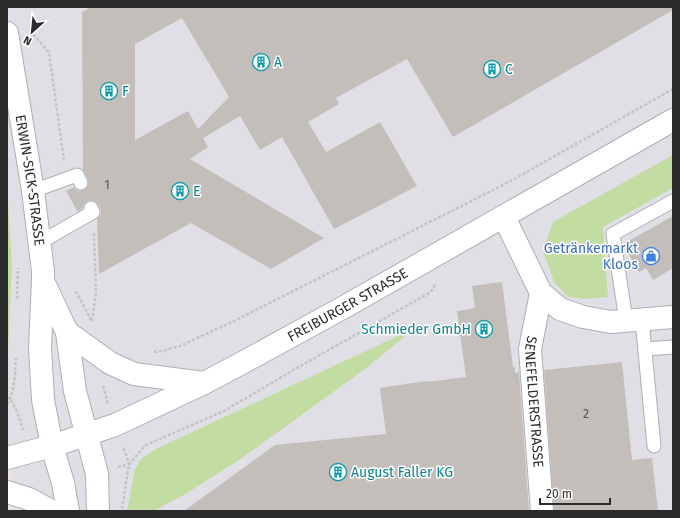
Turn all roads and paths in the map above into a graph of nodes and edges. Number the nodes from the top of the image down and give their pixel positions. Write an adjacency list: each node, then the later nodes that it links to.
1 (297, 7): 3 (path)
2 (29, 30): 7 (path)
3 (317, 30)
4 (7, 33): 9 (street, ERWIN-SICK-STRASSE)
5 (673, 89): 23 (path)
6 (673, 120): 12 (street, FREIBURGER STRASSE)
7 (67, 178): 8 (lane); 9 (lane)
8 (81, 183)
9 (33, 191): 13 (street, ERWIN-SICK-STRASSE)
10 (673, 201): 19 (lane)
11 (92, 210): 13 (lane); 15 (path)
12 (504, 217): 17 (street); 24 (street, FREIBURGER STRASSE)
13 (39, 243): 14 (street, ERWIN-SICK-STRASSE)
14 (43, 280): 20 (street, ERWIN-SICK-STRASSE); 28 (street, ERWIN-SICK-STRASSE)
15 (71, 290)
16 (432, 292): 35 (path)
17 (541, 293): 19 (street); 36 (street, SENEFELDERSTRASSE)
18 (673, 317): 19 (street)
19 (634, 320): 22 (lane)
20 (67, 332): 24 (street, ERWIN-SICK-STRASSE); 27 (street, ERWIN-SICK-STRASSE)
21 (673, 347): 22 (lane)
22 (645, 349): 29 (lane)
23 (147, 352)
24 (204, 383): 27 (street, FREIBURGER STRASSE)
25 (7, 397): 26 (path)
26 (7, 404)
27 (87, 435): 28 (street, FREIBURGER STRASSE); 34 (street, ERWIN-SICK-STRASSE)
28 (52, 446): 30 (street, FREIBURGER STRASSE); 33 (street, ERWIN-SICK-STRASSE)
29 (654, 446)
30 (7, 458)
31 (7, 492): 32 (street)
32 (50, 511)
33 (68, 511)
34 (98, 511)
35 (122, 511)
36 (542, 511)

